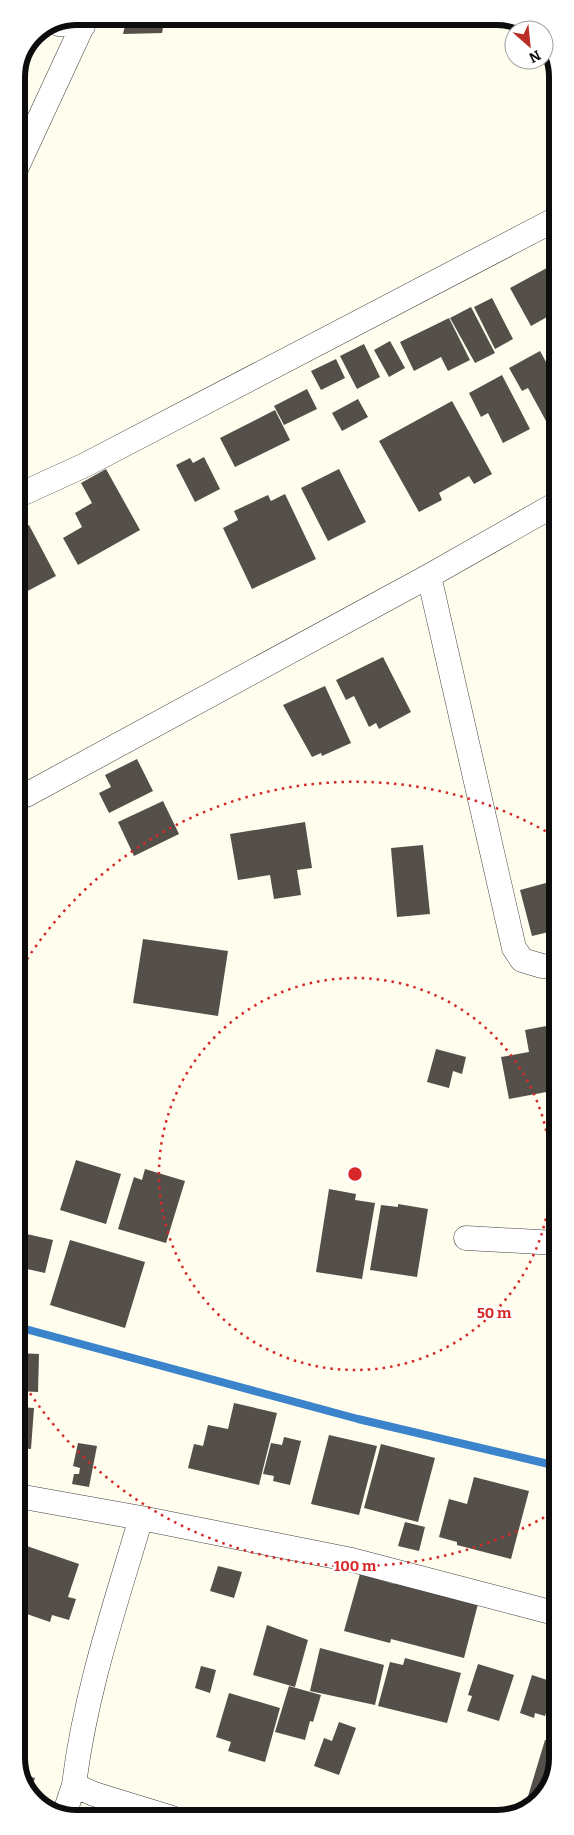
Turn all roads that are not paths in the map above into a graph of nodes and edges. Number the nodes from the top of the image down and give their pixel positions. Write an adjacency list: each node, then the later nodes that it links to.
1 (83, 25): 2 (street)
2 (25, 150)
3 (549, 223): 4 (street)
4 (25, 492)
5 (549, 508): 6 (street)
6 (429, 576): 7 (street); 8 (street)
7 (26, 795)
8 (549, 966)
9 (466, 1238): 10 (street)
10 (549, 1243)
11 (25, 1497): 12 (street)
12 (141, 1518): 13 (street); 14 (street)
13 (549, 1612)
14 (74, 1785): 15 (street); 16 (street)
15 (66, 1809)
16 (146, 1810)

